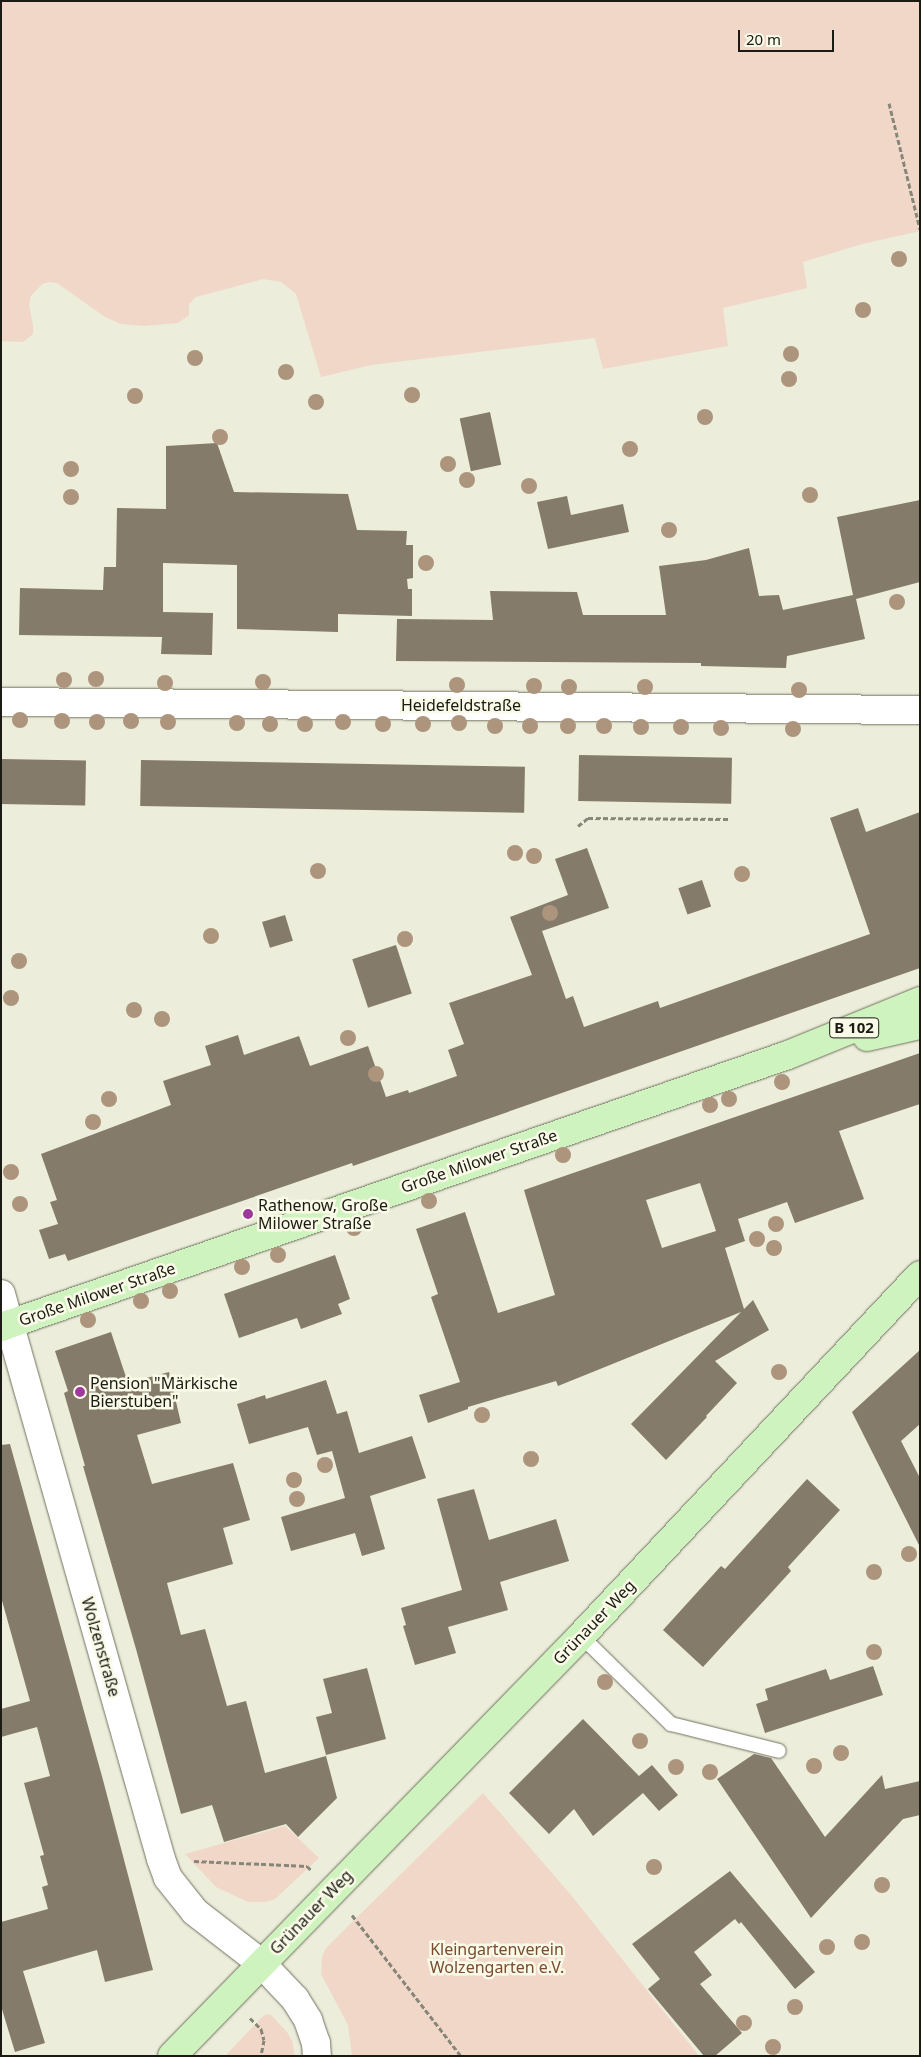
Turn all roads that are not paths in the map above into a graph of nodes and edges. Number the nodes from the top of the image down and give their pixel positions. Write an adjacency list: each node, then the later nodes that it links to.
1 (1, 702): 2 (street, Heidefeldstraße)
2 (920, 710)
3 (920, 1001): 5 (main road, Große Milower Straße / B 102)
4 (920, 1024): 5 (main road, Große Milower Straße / B 102)
5 (788, 1055): 8 (main road, Große Milower Straße / B 102)
6 (920, 1275): 9 (main road, Grünauer Weg)
7 (1, 1294): 8 (street, Wolzenstraße)
8 (5, 1326): 11 (street, Wolzenstraße)
9 (581, 1636): 10 (lane); 11 (main road, Grünauer Weg)
10 (779, 1751)
11 (261, 1963): 12 (main road, Grünauer Weg); 13 (street, Grünauer Weg)
12 (172, 2056)
13 (317, 2056)

